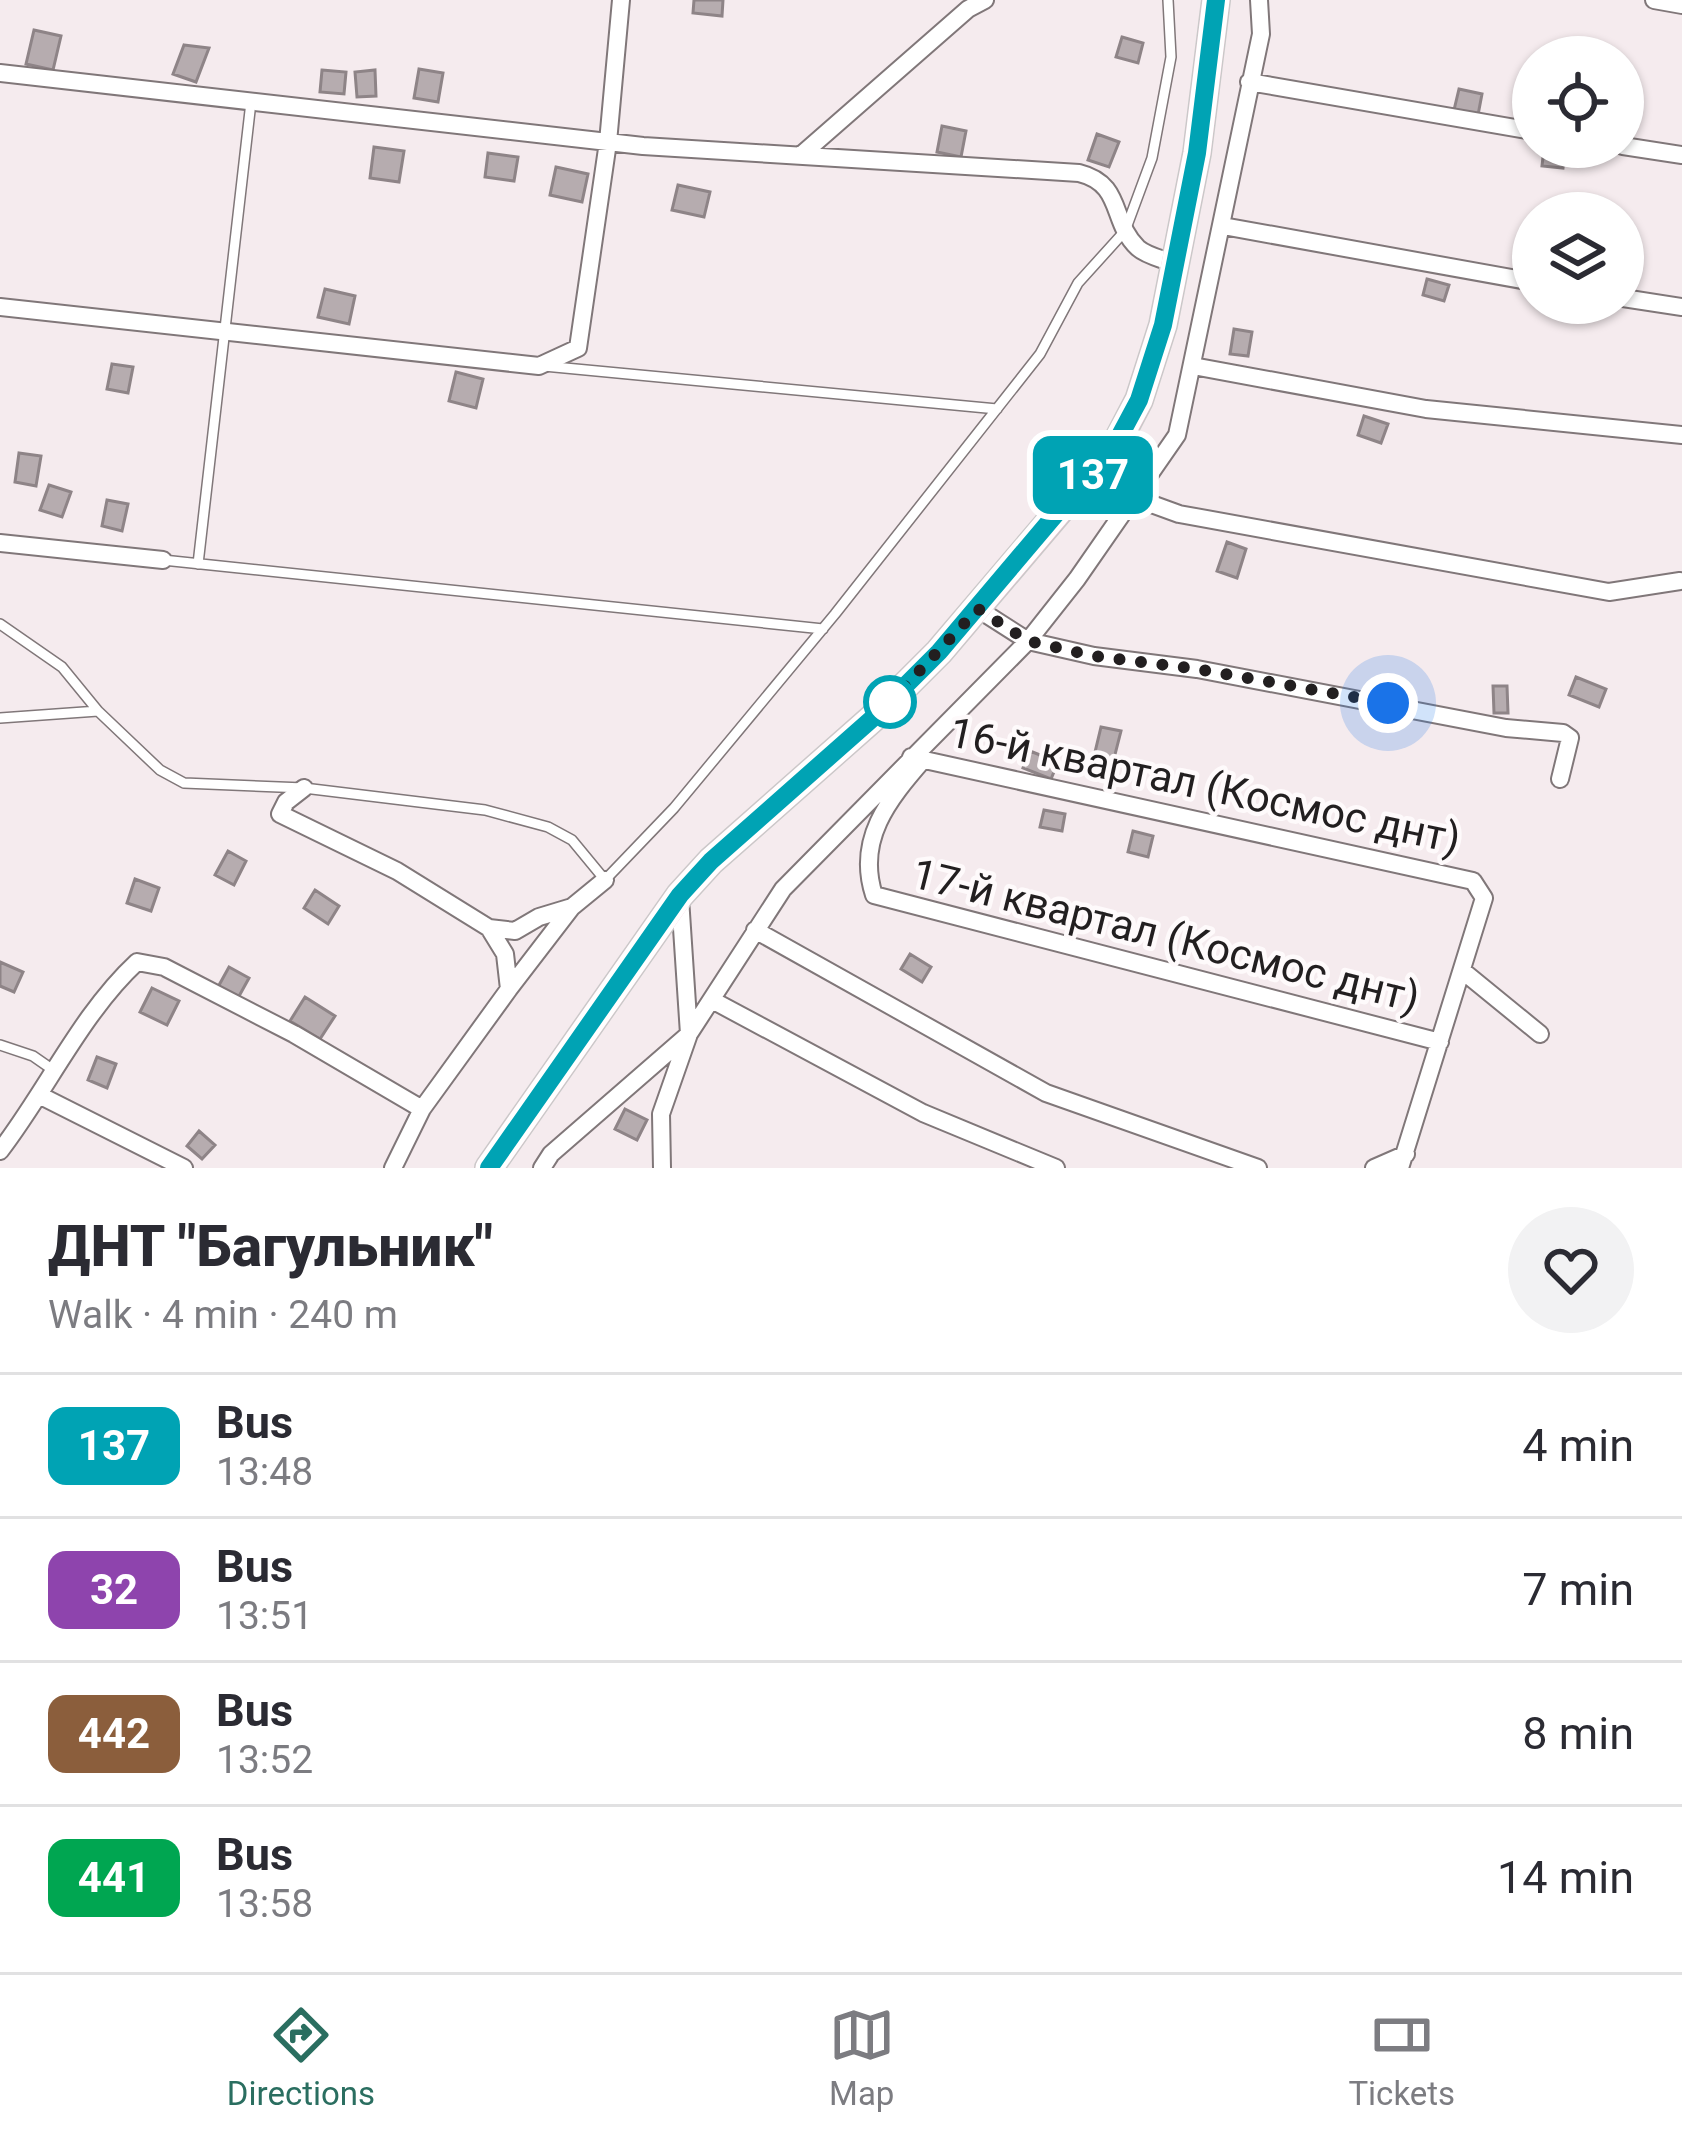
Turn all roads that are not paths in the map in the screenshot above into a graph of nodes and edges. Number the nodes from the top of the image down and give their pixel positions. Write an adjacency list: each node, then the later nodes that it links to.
1 (621, 0): 12 (street)
2 (985, 0): 14 (street)
3 (1168, 0): 17 (lane)
4 (1216, 0): 18 (main road)
5 (1259, 0): 9 (street)
6 (1654, 0): 7 (street)
7 (1682, 5)
8 (0, 73): 10 (street)
9 (1249, 82): 11 (street); 16 (street)
10 (251, 101): 12 (street); 23 (lane)
11 (1512, 127)
12 (608, 142): 14 (street); 24 (street)
13 (1644, 149): 15 (street)
14 (800, 155): 17 (street)
15 (1682, 155)
16 (1222, 226): 19 (street); 25 (street)
17 (1125, 231): 18 (street); 26 (lane)
18 (1175, 263): 33 (main road)
19 (1512, 278)
20 (1644, 301): 22 (street)
21 (0, 307): 23 (street)
22 (1682, 307)
23 (225, 332): 24 (street); 31 (lane)
24 (538, 366): 26 (lane)
25 (1193, 366): 27 (street); 28 (street)
26 (997, 409): 35 (lane)
27 (1682, 435)
28 (1135, 498): 32 (street); 36 (street)
29 (0, 543): 30 (street)
30 (164, 560): 31 (lane)
31 (199, 564): 35 (lane)
32 (1680, 581)
33 (978, 609): 36 (street); 43 (main road)
34 (0, 624): 37 (lane)
35 (823, 629): 42 (lane)
36 (1028, 641): 39 (street); 40 (street)
37 (98, 711): 38 (lane); 41 (lane)
38 (0, 718)
39 (917, 758): 46 (street); 47 (street, 16-й квартал (Космос днт)); 52 (street, 17-й квартал (Космос днт))
40 (1560, 778)
41 (304, 788): 42 (lane); 45 (street)
42 (605, 880): 44 (street)
43 (680, 895): 50 (street); 61 (main road)
44 (572, 907): 45 (street); 48 (street)
45 (489, 928): 48 (street)
46 (755, 930): 49 (street); 65 (street)
47 (1464, 972): 51 (street); 52 (street)
48 (509, 989): 56 (street)
49 (712, 1000): 50 (street); 64 (street)
50 (689, 1034): 62 (street); 63 (street)
51 (1540, 1034)
52 (1440, 1042): 58 (street)
53 (0, 1045): 54 (lane)
54 (56, 1072): 55 (street); 56 (street)
55 (41, 1096): 57 (street); 59 (street)
56 (422, 1108): 60 (street)
57 (0, 1151)
58 (1403, 1161): 66 (street)
59 (184, 1168)
60 (393, 1168)
61 (489, 1168)
62 (542, 1168)
63 (662, 1168)
64 (1056, 1168)
65 (1258, 1168)
66 (1374, 1168)

